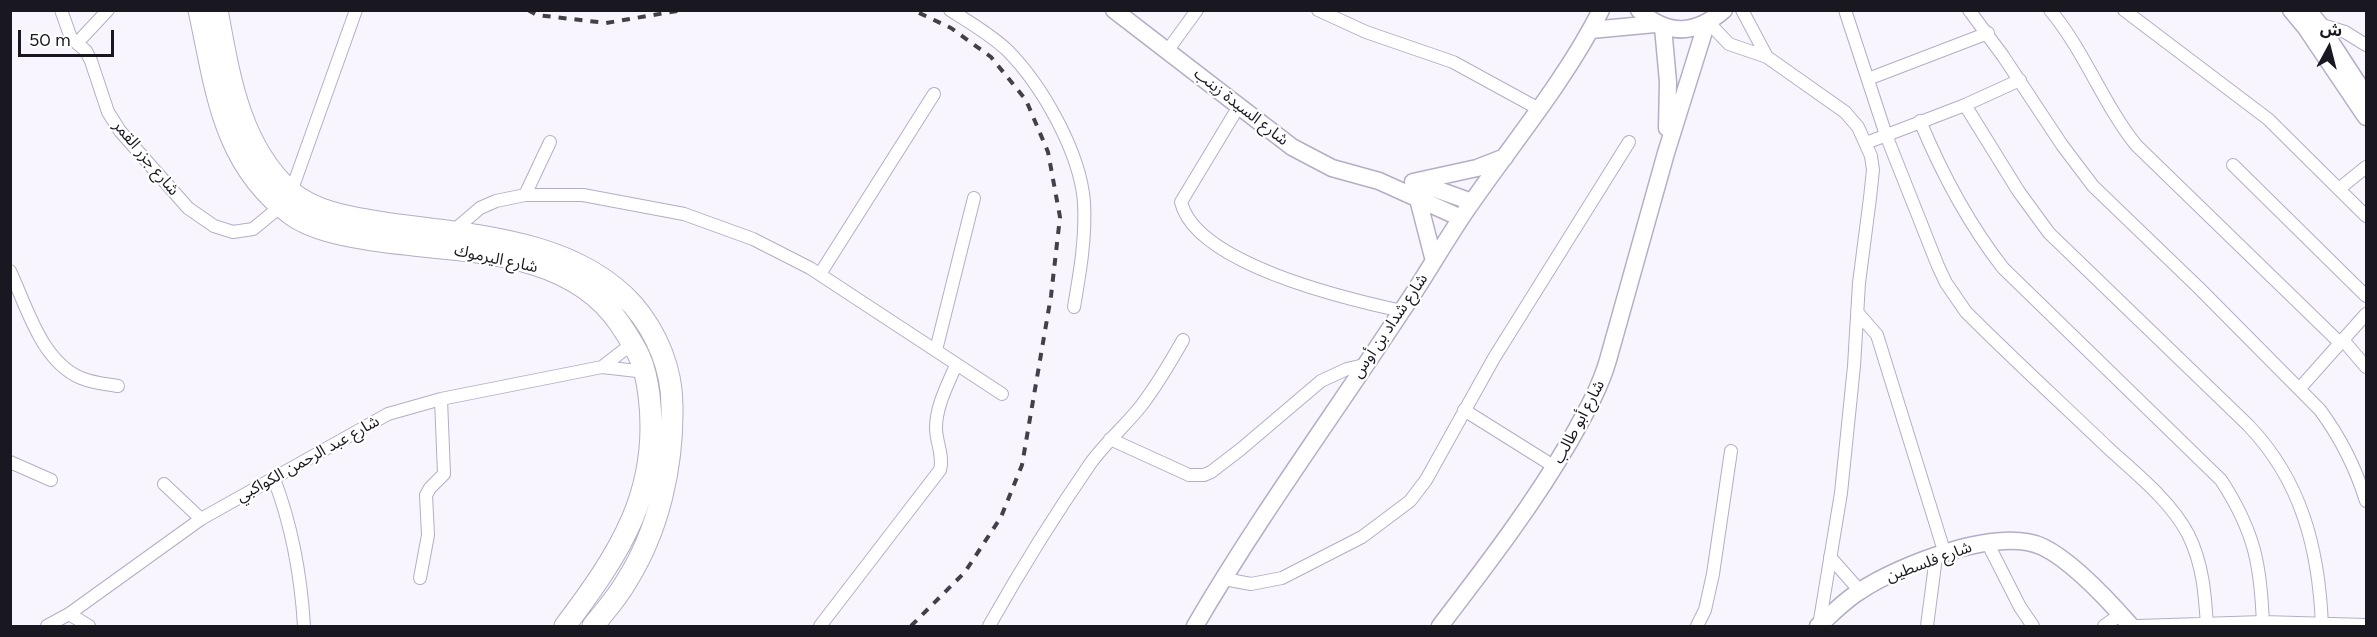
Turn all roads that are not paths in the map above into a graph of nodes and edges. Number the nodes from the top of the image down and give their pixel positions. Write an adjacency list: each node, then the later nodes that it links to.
1 (61, 10): 25 (street, شارع جزر القمر)
2 (108, 10): 25 (street)
3 (199, 10): 50 (highway, شارع اليرموك)
4 (217, 10): 50 (highway, شارع اليرموك)
5 (356, 10): 50 (street)
6 (950, 10): 60 (street)
7 (1114, 10): 27 (street, شارع السيدة زينب)
8 (1197, 10): 27 (street)
9 (1318, 10): 35 (street)
10 (1601, 10): 23 (street, شارع شداد بن أوس)
11 (1639, 10): 22 (street)
12 (1724, 10): 20 (street)
13 (1742, 10): 28 (street)
14 (1845, 10): 29 (street)
15 (1969, 10): 24 (street)
16 (2050, 10): 65 (street)
17 (2124, 10): 47 (street)
18 (2291, 10): 32 (street)
19 (2308, 10): 21 (street)
20 (1707, 24): 22 (street); 28 (street); 41 (street, شارع أبو طالب)
21 (2319, 24): 26 (street); 32 (street)
22 (1659, 25): 23 (street); 41 (street, شارع أبو طالب)
23 (1591, 30): 35 (street, شارع شداد بن أوس)
24 (1988, 33): 29 (street); 30 (street)
25 (78, 42): 50 (street, شارع جزر القمر)
26 (2367, 45)
27 (1168, 50): 34 (street, شارع السيدة زينب)
28 (1767, 57): 40 (street)
29 (1868, 79): 37 (street)
30 (2020, 80): 33 (street); 74 (street)
31 (934, 94): 58 (street)
32 (2362, 98)
33 (1965, 105): 36 (street); 97 (street)
34 (1239, 106): 45 (street, شارع السيدة زينب); 61 (street)
35 (1539, 110): 42 (street, شارع شداد بن أوس)
36 (1920, 121): 37 (street); 96 (street)
37 (1886, 135): 40 (street); 95 (street)
38 (549, 142): 48 (street)
39 (1629, 142): 77 (street)
40 (1866, 142): 62 (street)
41 (1666, 153): 81 (street, شارع أبو طالب)
42 (1506, 157): 46 (street); 52 (street, شارع شداد بن أوس)
43 (2233, 165): 59 (street)
44 (2367, 167): 47 (street)
45 (1379, 181): 46 (street, شارع السيدة زينب); 51 (street, شارع السيدة زينب)
46 (1413, 182): 52 (street, شارع السيدة زينب)
47 (2340, 188): 53 (street)
48 (525, 195): 55 (street); 58 (street)
49 (974, 198): 67 (street)
50 (286, 199): 55 (highway, شارع اليرموك); 66 (highway, شارع اليرموك)
51 (1419, 199): 54 (street, شارع السيدة زينب); 56 (street)
52 (1472, 202): 54 (street, شارع شداد بن أوس)
53 (2367, 216)
54 (1461, 218): 56 (street, شارع شداد بن أوس)
55 (452, 232): 104 (highway, شارع اليرموك)
56 (1434, 261): 61 (street, شارع شداد بن أوس)
57 (10, 271): 73 (street)
58 (820, 274): 67 (street)
59 (2367, 296)
60 (1074, 307)
61 (1402, 311): 69 (street, شارع شداد بن أوس)
62 (1857, 312): 88 (street); 89 (street)
63 (2367, 314): 65 (street)
64 (1183, 340): 78 (street)
65 (2342, 342): 71 (street); 74 (street)
66 (633, 343): 70 (street, شارع عبد الرحمن الكواكبي); 72 (highway, شارع اليرموك)
67 (936, 350): 68 (street)
68 (956, 364): 75 (street); 105 (street)
69 (1364, 365): 78 (street); 91 (street, شارع شداد بن أوس)
70 (602, 367): 72 (street, شارع عبد الرحمن الكواكبي); 76 (street, شارع عبد الرحمن الكواكبي)
71 (2367, 367)
72 (646, 372): 103 (highway, شارع اليرموك)
73 (118, 386)
74 (2300, 388): 85 (street)
75 (1002, 394)
76 (441, 399): 82 (street, شارع عبد الرحمن الكواكبي); 90 (street)
77 (1464, 410): 81 (street); 91 (street)
78 (1110, 439): 106 (street)
79 (1731, 451): 109 (street)
80 (10, 462): 83 (street)
81 (1555, 467): 108 (street, شارع أبو طالب)
82 (274, 479): 86 (street, شارع عبد الرحمن الكواكبي); 102 (street)
83 (51, 480)
84 (164, 484): 86 (street)
85 (2367, 501)
86 (201, 519): 93 (street, شارع عبد الرحمن الكواكبي)
87 (1987, 542): 88 (street, شارع فلسطين); 94 (street, شارع فلسطين); 111 (street)
88 (1941, 555): 92 (street, شارع فلسطين); 110 (street)
89 (1830, 557): 92 (street); 99 (street)
90 (420, 578)
91 (1224, 579): 107 (street, شارع شداد بن أوس)
92 (1860, 591): 99 (street, شارع فلسطين)
93 (69, 614): 100 (street, شارع عبد الرحمن الكواكبي); 101 (street)
94 (2126, 620): 112 (street)
95 (2207, 624): 96 (street); 113 (street)
96 (2263, 624): 97 (street)
97 (2322, 625): 98 (street)
98 (2367, 625)
99 (1819, 626)
100 (47, 627)
101 (89, 627)
102 (304, 627)
103 (565, 627)
104 (593, 627)
105 (820, 627)
106 (988, 627)
107 (1195, 627)
108 (1440, 627)
109 (1697, 627)
110 (1927, 627)
111 (2033, 627)
112 (2104, 627)
113 (2138, 627)

